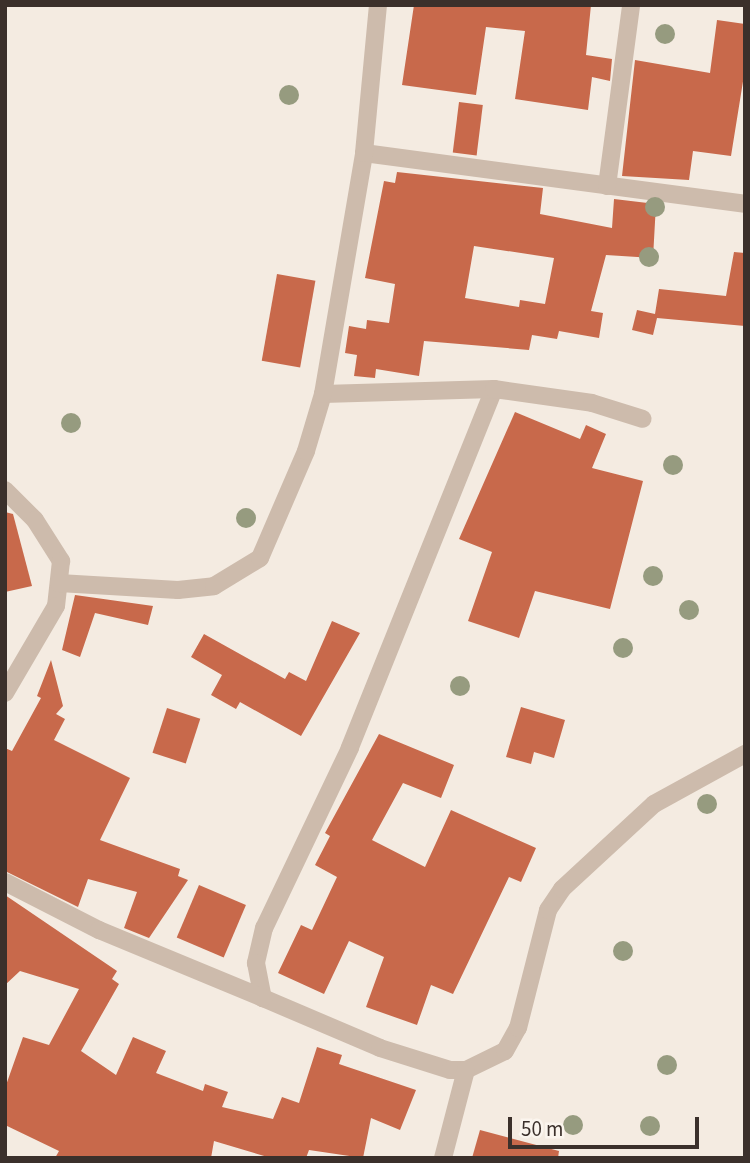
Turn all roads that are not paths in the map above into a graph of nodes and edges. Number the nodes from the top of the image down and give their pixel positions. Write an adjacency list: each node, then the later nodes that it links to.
1 (378, 5): 3 (street)
2 (631, 5): 4 (street)
3 (364, 153): 4 (street); 7 (street)
4 (607, 186): 5 (street)
5 (745, 204)
6 (494, 389): 7 (street); 8 (street); 14 (street)
7 (323, 394): 10 (street)
8 (643, 419)
9 (5, 490): 10 (street)
10 (59, 583): 11 (street)
11 (5, 692)
12 (745, 754): 15 (street)
13 (5, 882): 14 (street)
14 (263, 998): 15 (street)
15 (466, 1070): 16 (street)
16 (443, 1158)

